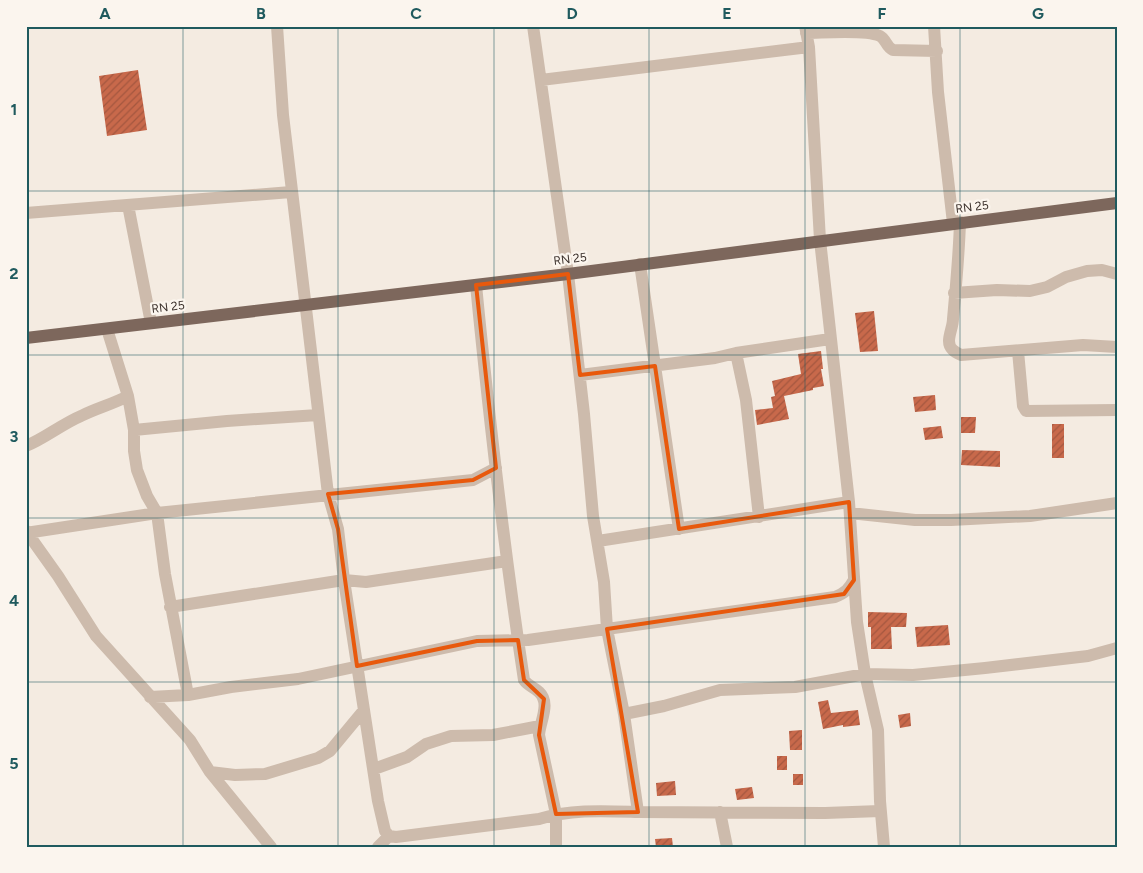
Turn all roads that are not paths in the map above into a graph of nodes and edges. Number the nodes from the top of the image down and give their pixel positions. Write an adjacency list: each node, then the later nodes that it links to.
1 (277, 26): 8 (street)
2 (533, 26): 7 (street)
3 (934, 26): 6 (street)
4 (806, 30): 5 (street); 6 (street)
5 (809, 47): 7 (street); 13 (street)
6 (937, 50): 12 (street)
7 (541, 80): 15 (street)
8 (292, 192): 10 (street); 19 (street)
9 (1117, 203): 12 (main road, RN 25 / RN 25)
10 (128, 206): 11 (street); 20 (street)
11 (26, 213)
12 (956, 222): 13 (main road, RN 25 / RN 25); 18 (street)
13 (820, 240): 14 (main road, RN 25 / RN 25); 23 (street)
14 (640, 264): 15 (main road, RN 25 / RN 25); 27 (street)
15 (568, 274): 17 (main road, RN 25 / RN 25); 28 (street)
16 (1117, 274): 18 (street)
17 (476, 285): 19 (main road, RN 25 / RN 25); 34 (street)
18 (954, 292): 25 (street)
19 (306, 305): 20 (main road, RN 25 / RN 25); 31 (street)
20 (151, 323): 21 (main road, RN 25 / RN 25)
21 (107, 328): 22 (main road, RN 25 / RN 25); 29 (street)
22 (26, 338)
23 (830, 339): 26 (street); 37 (street)
24 (1117, 347): 25 (street)
25 (1018, 351): 30 (street)
26 (736, 353): 27 (street); 39 (street)
27 (655, 366): 28 (street); 40 (street)
28 (580, 375): 42 (street)
29 (128, 396): 32 (street); 33 (street)
30 (1117, 410)
31 (318, 415): 32 (street); 35 (street)
32 (134, 430): 38 (street)
33 (26, 446)
34 (496, 468): 35 (street); 43 (street)
35 (328, 494): 38 (street); 44 (street)
36 (1117, 503): 37 (street)
37 (850, 507): 39 (street); 45 (street)
38 (157, 514): 41 (street); 46 (street)
39 (759, 517): 40 (street)
40 (679, 529): 42 (street)
41 (27, 532): 53 (street)
42 (598, 541): 47 (street)
43 (507, 561): 44 (street); 48 (street)
44 (344, 580): 46 (street); 50 (street)
45 (854, 580): 47 (street); 51 (street)
46 (170, 607): 52 (street)
47 (607, 629): 48 (street); 55 (street)
48 (518, 640): 50 (street); 56 (street)
49 (1117, 648): 51 (street)
50 (357, 666): 52 (street); 54 (street)
51 (865, 674): 55 (street); 59 (street)
52 (188, 695): 53 (street)
53 (150, 697): 58 (street)
54 (364, 710): 57 (street); 58 (street)
55 (624, 714): 60 (street)
56 (540, 726): 57 (street); 62 (street)
57 (374, 769): 63 (street)
58 (210, 772): 64 (street)
59 (880, 810): 61 (street); 68 (street)
60 (638, 812): 61 (street); 62 (street)
61 (720, 812): 67 (street)
62 (556, 814): 63 (street); 66 (street)
63 (389, 836): 65 (street)
64 (271, 847)
65 (378, 847)
66 (556, 847)
67 (727, 847)
68 (884, 847)

